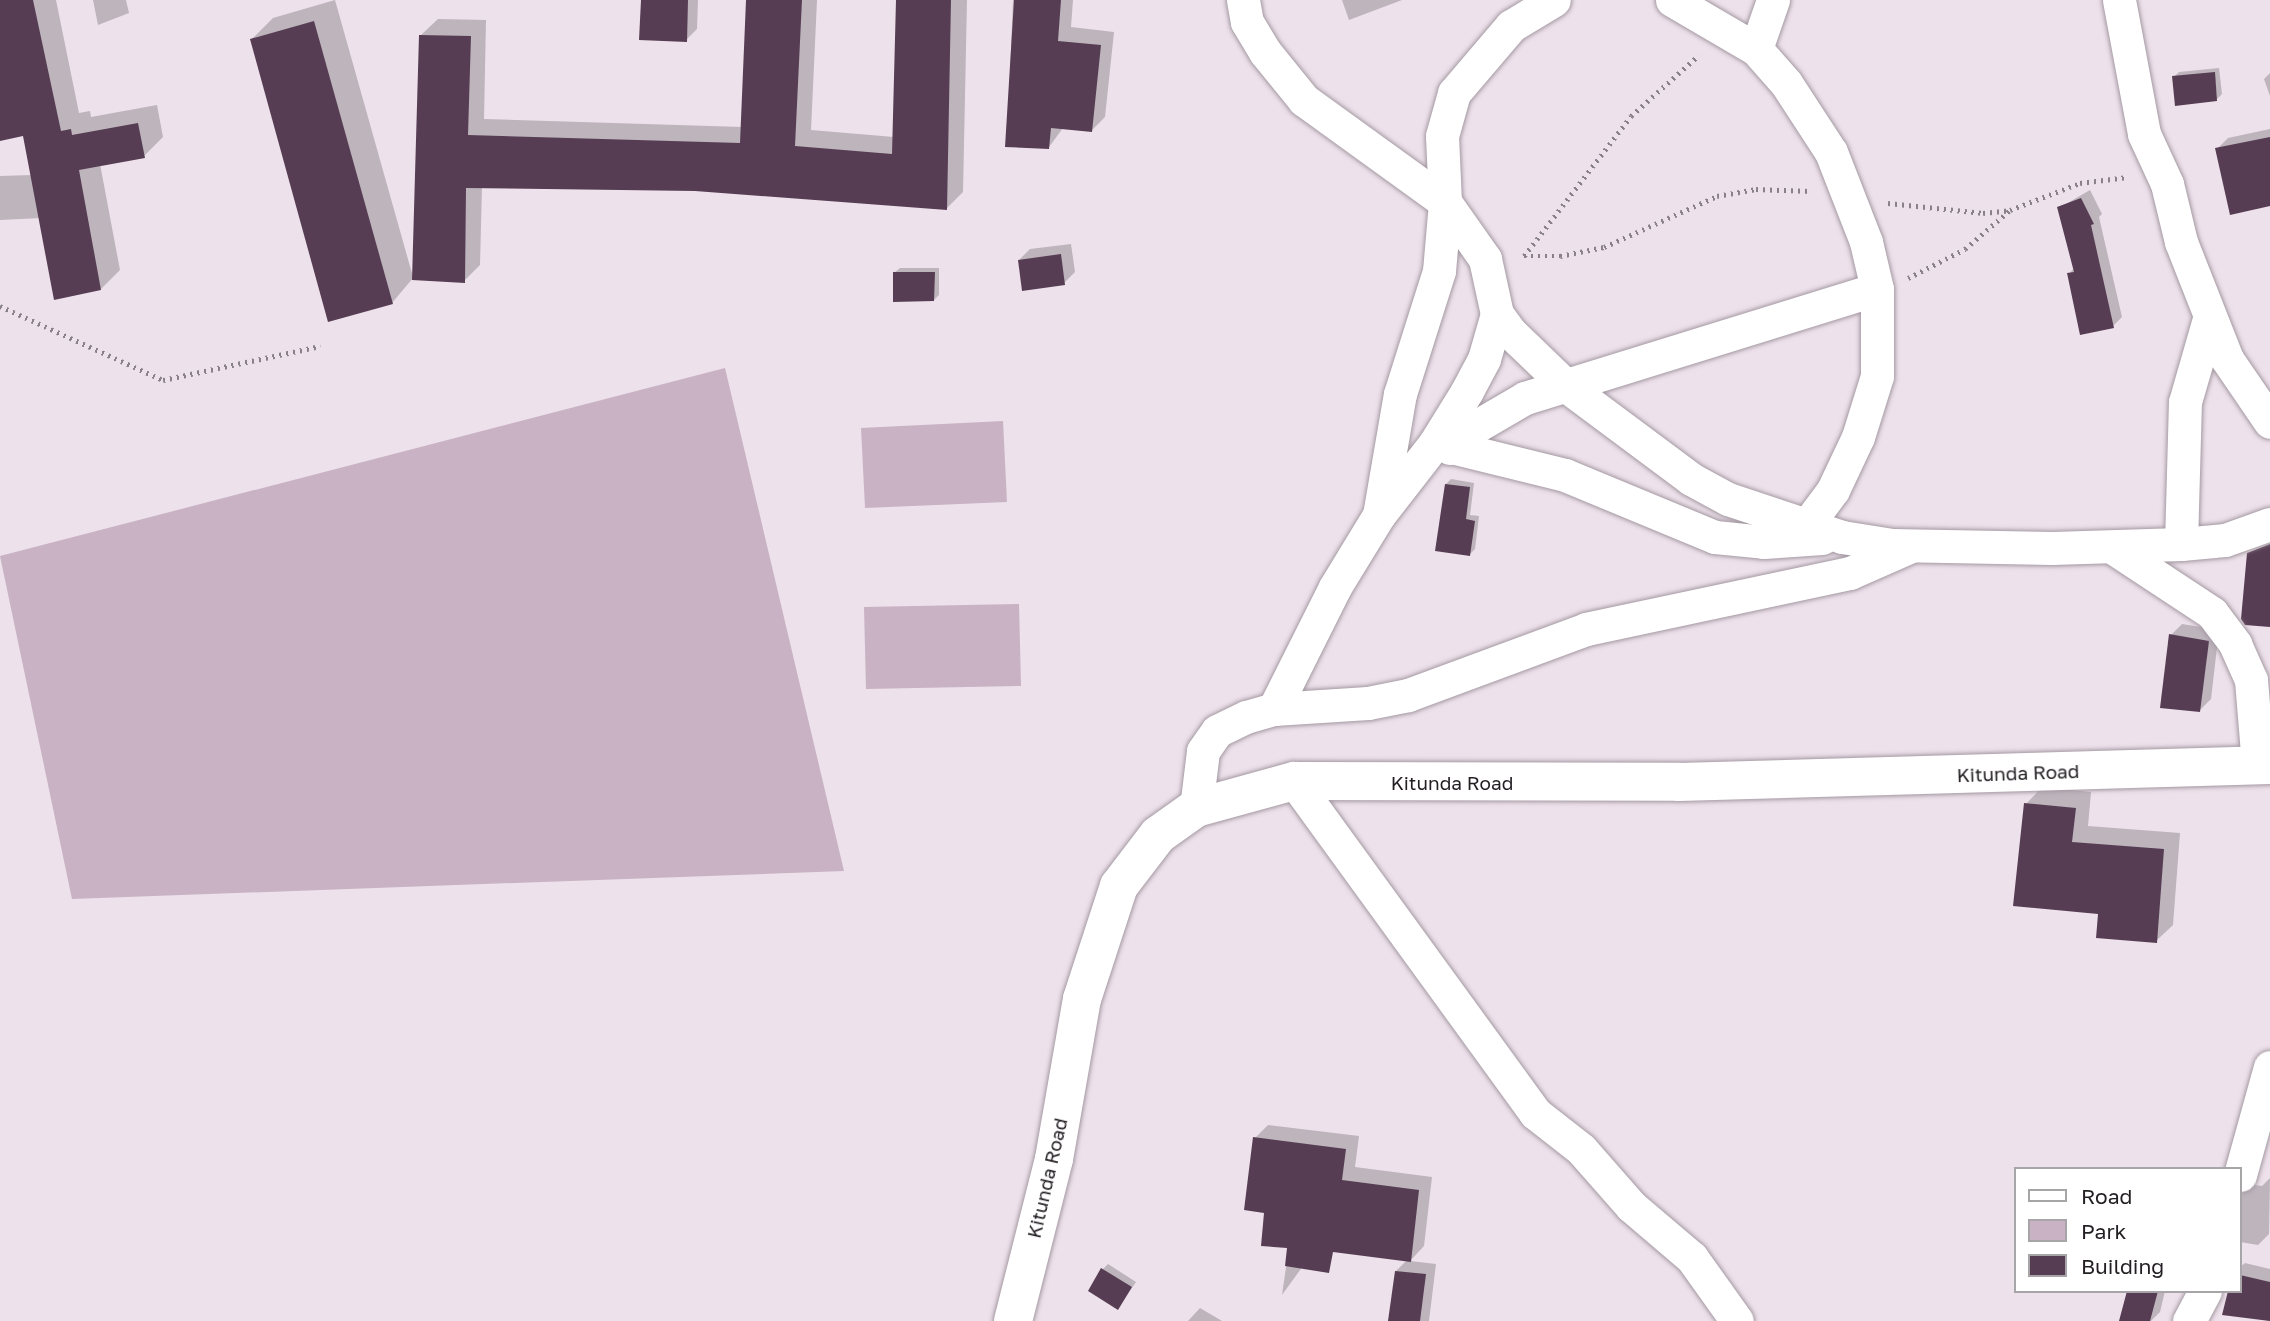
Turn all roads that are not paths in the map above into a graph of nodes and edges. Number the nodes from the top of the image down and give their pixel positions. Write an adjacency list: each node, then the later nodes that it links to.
1 (1554, 0): 7 (street)
2 (1672, 0): 6 (street)
3 (1773, 0): 6 (street)
4 (2119, 0): 10 (street)
5 (1240, 7): 7 (street)
6 (1745, 41): 8 (street)
7 (1445, 202): 9 (street); 14 (street)
8 (1877, 289): 11 (street); 16 (street)
9 (1497, 314): 11 (street); 13 (street)
10 (2209, 319): 12 (street); 18 (street)
11 (1565, 385): 13 (street); 16 (street)
12 (2270, 422)
13 (1442, 445): 14 (street); 17 (street)
14 (1379, 515): 21 (street)
15 (2270, 524): 18 (street)
16 (1807, 525): 17 (street)
17 (1842, 537): 19 (street)
18 (2180, 544): 20 (street)
19 (1914, 545): 20 (street); 21 (street)
20 (2112, 547): 22 (street)
21 (1274, 709): 24 (street)
22 (2264, 766): 23 (street, Kitunda Road)
23 (1294, 780): 24 (street, Kitunda Road); 29 (street)
24 (1196, 808): 28 (street, Kitunda Road)
25 (2270, 1067): 26 (street)
26 (2242, 1168)
27 (2204, 1293): 30 (street)
28 (1013, 1321)
29 (1737, 1321)
30 (2189, 1321)

